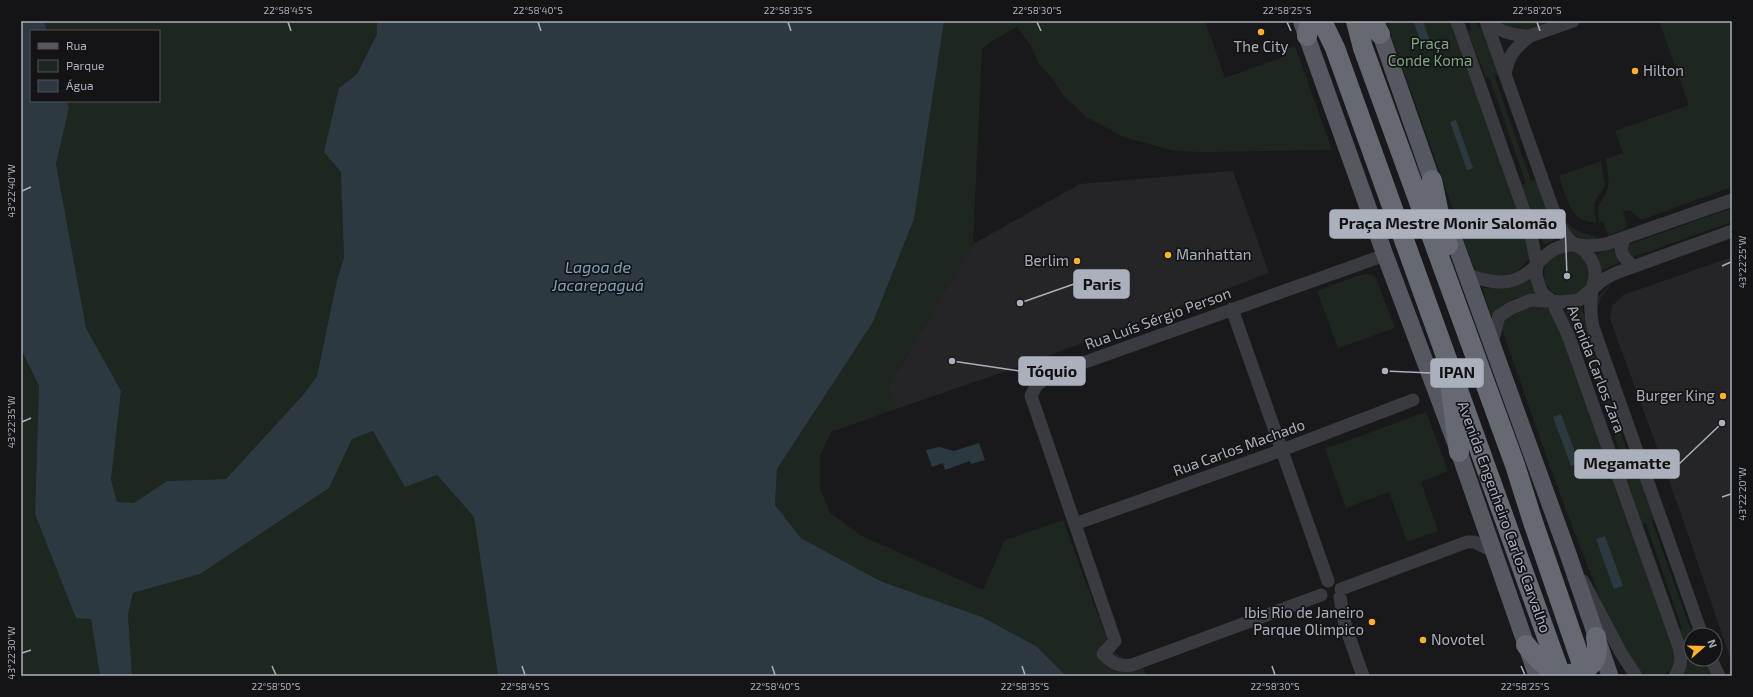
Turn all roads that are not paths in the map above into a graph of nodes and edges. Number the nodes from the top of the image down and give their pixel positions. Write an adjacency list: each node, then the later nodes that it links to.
1 (1322, 21): 23 (highway, Avenida Engenheiro Carlos Carvalho)
2 (1356, 21): 27 (highway, Avenida Engenheiro Carlos Carvalho)
3 (1457, 21): 16 (street)
4 (1486, 21): 8 (street); 9 (street)
5 (1572, 21): 8 (street)
6 (1375, 25): 10 (main road)
7 (1306, 26): 15 (main road, Avenida Engenheiro Carlos Carvalho)
8 (1530, 36): 9 (street)
9 (1505, 74): 14 (street)
10 (1432, 180): 18 (main road); 27 (highway)
11 (1732, 200): 13 (street)
12 (1732, 231): 17 (street)
13 (1625, 238): 14 (street); 17 (street)
14 (1574, 245): 16 (street); 19 (street)
15 (1385, 255): 21 (street, Rua Luís Sérgio Person); 26 (main road, Avenida Engenheiro Carlos Carvalho)
16 (1537, 265): 18 (street); 20 (street)
17 (1633, 266): 19 (street)
18 (1467, 276): 22 (main road)
19 (1592, 288): 20 (street); 34 (street, Avenida Carlos Zara)
20 (1552, 301): 22 (street); 43 (street, Avenida Carlos Zara)
21 (1232, 309): 25 (street); 28 (street, Rua Luís Sérgio Person)
22 (1492, 343): 30 (main road)
23 (1445, 351): 26 (highway); 38 (highway, Avenida Engenheiro Carlos Carvalho)
24 (1413, 400): 25 (street, Rua Carlos Machado)
25 (1282, 450): 28 (street, Rua Carlos Machado); 31 (street)
26 (1458, 452): 29 (main road, Avenida Engenheiro Carlos Carvalho)
27 (1515, 465): 37 (highway, Avenida Engenheiro Carlos Carvalho)
28 (1075, 524): 33 (street, Rua Luís Sérgio Person)
29 (1494, 551): 32 (street); 36 (main road, Avenida Engenheiro Carlos Carvalho)
30 (1567, 551): 35 (main road); 42 (street)
31 (1328, 581): 32 (street); 33 (street)
32 (1340, 593): 33 (street); 39 (street)
33 (1321, 595)
34 (1699, 627)
35 (1596, 637): 37 (highway); 41 (main road)
36 (1526, 645): 38 (highway); 40 (main road, Avenida Engenheiro Carlos Carvalho)
37 (1585, 673): 38 (highway)
38 (1560, 675)
39 (1363, 676)
40 (1537, 676)
41 (1610, 676)
42 (1636, 676)
43 (1675, 676)

